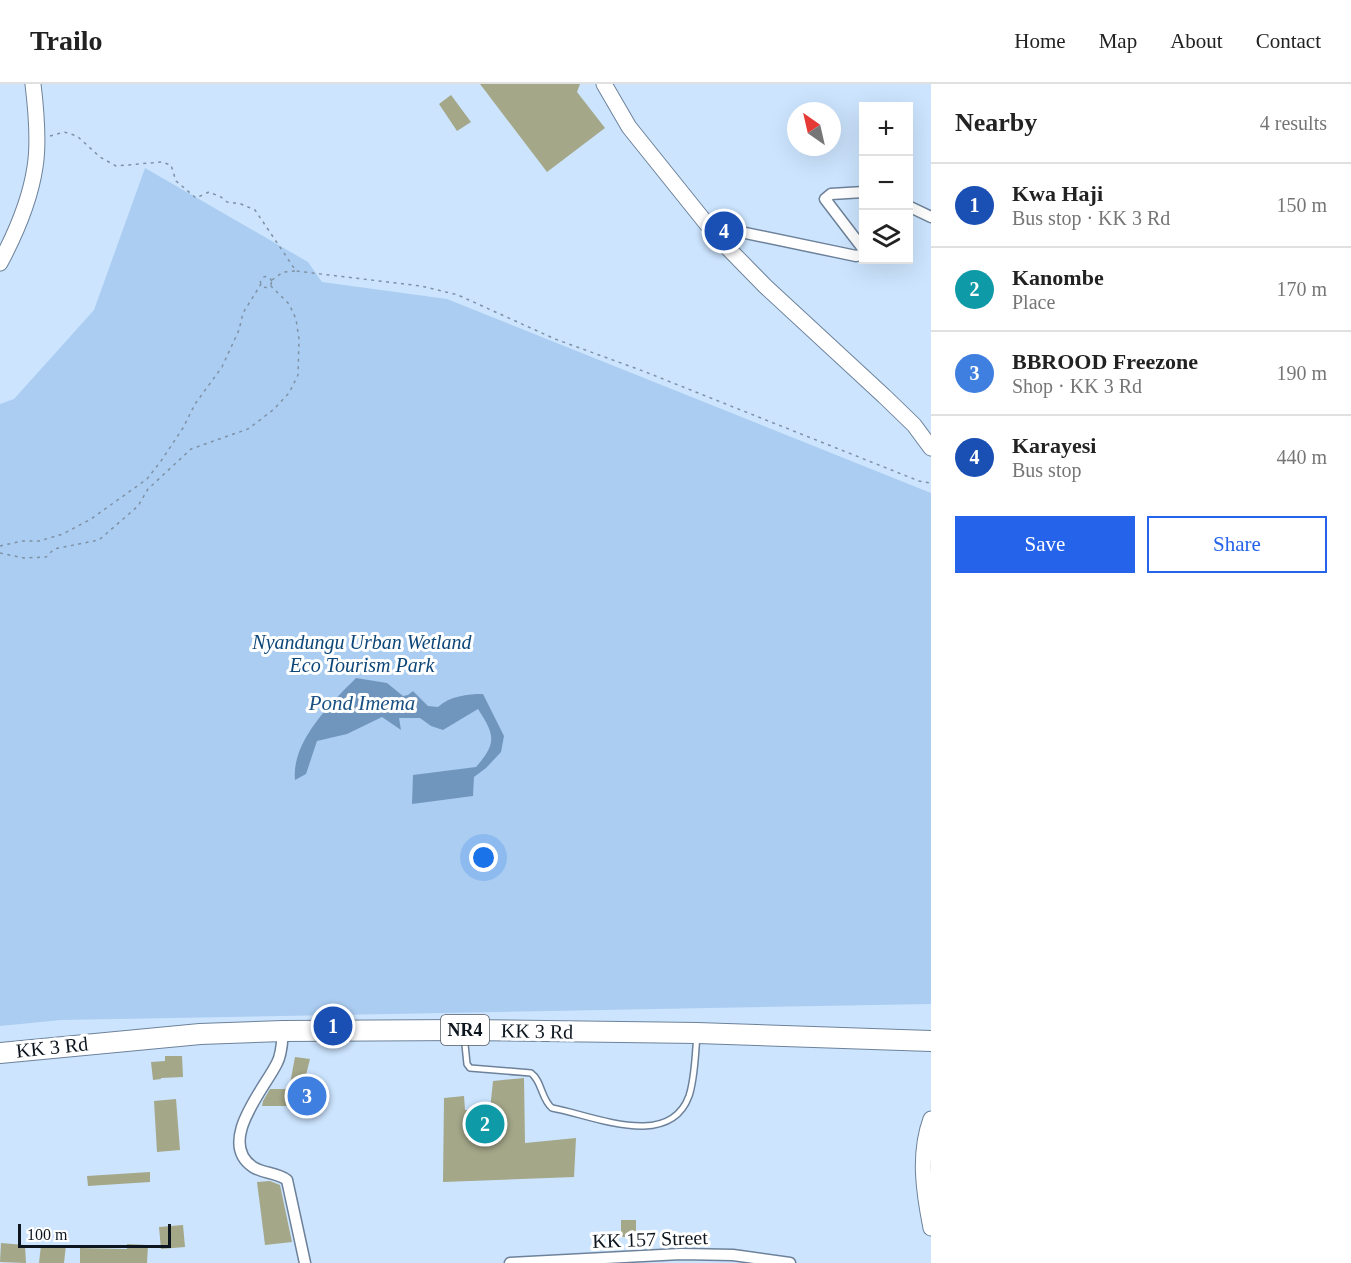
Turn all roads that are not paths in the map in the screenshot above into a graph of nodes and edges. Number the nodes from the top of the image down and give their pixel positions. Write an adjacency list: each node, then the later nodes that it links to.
1 (33, 84): 9 (main road)
2 (604, 84): 6 (main road)
3 (859, 192): 7 (street)
4 (913, 208): 5 (street)
5 (931, 217)
6 (706, 225): 8 (street); 10 (main road)
7 (859, 244)
8 (859, 255)
9 (0, 263)
10 (931, 448)
11 (464, 1030): 12 (highway, KK 3 Rd / NR4); 13 (highway, KK 3 Rd / NR4); 13 (lane)
12 (283, 1031): 15 (highway, KK 3 Rd / NR4); 19 (street)
13 (697, 1033): 14 (highway, KK 3 Rd / NR4)
14 (931, 1041)
15 (0, 1053)
16 (931, 1119): 17 (main road)
17 (927, 1150): 18 (main road)
18 (931, 1228)
19 (306, 1263)
20 (510, 1263): 21 (street, KK 157 Street)
21 (790, 1263)

